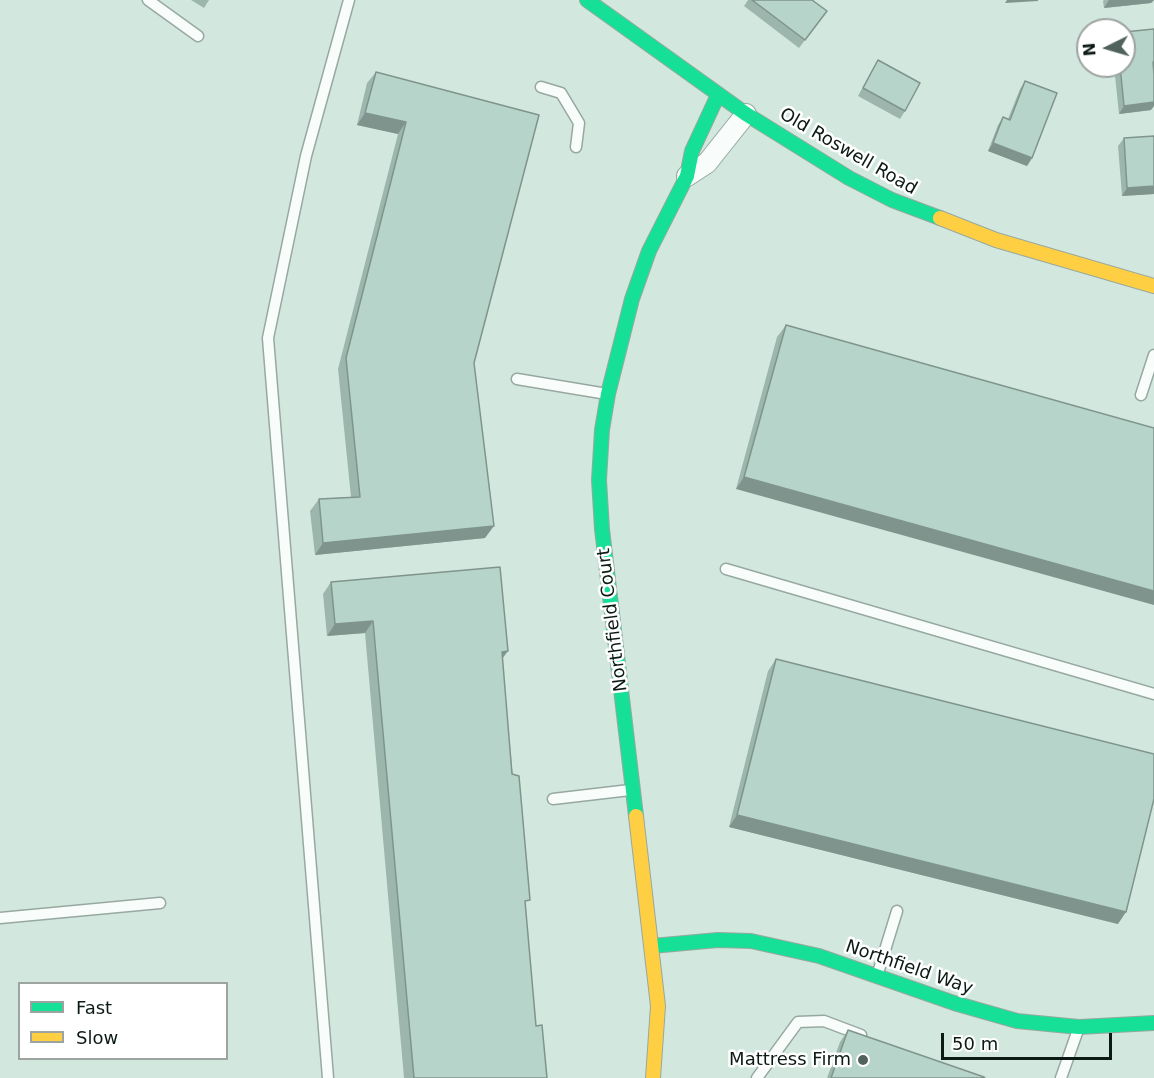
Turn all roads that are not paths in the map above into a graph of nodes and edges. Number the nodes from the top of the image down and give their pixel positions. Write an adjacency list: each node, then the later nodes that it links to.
1 (148, 0): 4 (lane)
2 (349, 0): 27 (lane)
3 (587, 0): 6 (street, Old Roswell Road)
4 (198, 36)
5 (541, 87): 8 (lane)
6 (718, 95): 7 (street, Old Roswell Road); 9 (street, Northfield Court)
7 (746, 114): 9 (street, Northfield Court); 10 (street, Old Roswell Road)
8 (576, 147)
9 (687, 176): 13 (street, Northfield Court)
10 (1154, 286)
11 (1154, 355): 14 (lane)
12 (517, 379): 13 (lane)
13 (608, 394): 17 (street, Northfield Court)
14 (1141, 395)
15 (726, 569): 16 (lane)
16 (1154, 694)
17 (633, 789): 18 (lane); 22 (street, Northfield Court)
18 (553, 799)
19 (160, 903): 21 (lane)
20 (897, 911): 23 (lane)
21 (0, 918)
22 (652, 946): 23 (street, Northfield Way); 28 (street, Northfield Court)
23 (877, 976): 25 (street, Northfield Way)
24 (1154, 1023): 25 (street, Northfield Way)
25 (1079, 1027): 30 (lane)
26 (869, 1038): 29 (lane)
27 (328, 1078)
28 (654, 1078)
29 (757, 1078)
30 (1061, 1078)

